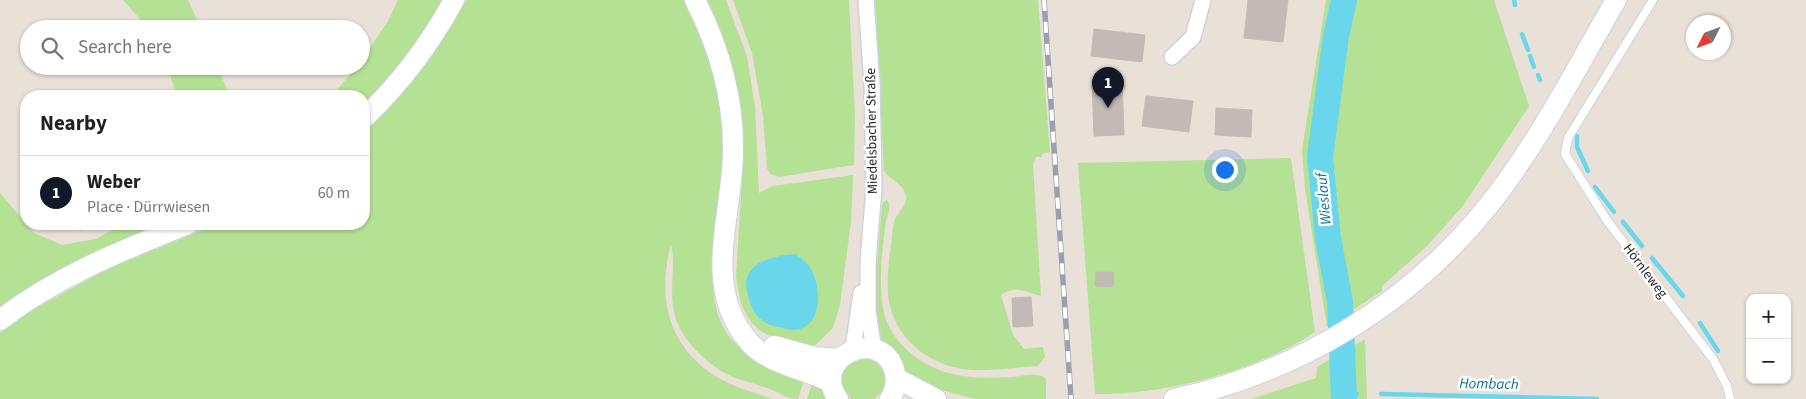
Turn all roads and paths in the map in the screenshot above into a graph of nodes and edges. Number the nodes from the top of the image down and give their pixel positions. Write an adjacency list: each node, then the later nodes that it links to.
1 (454, 0): 8 (main road)
2 (694, 0): 12 (main road)
3 (866, 0): 10 (street, Miedelsbacher Straße)
4 (1203, 0): 7 (street)
5 (1616, 0): 19 (main road)
6 (1653, 0): 20 (lane, Hörnleweg)
7 (1172, 57)
8 (370, 112)
9 (173, 230): 11 (main road)
10 (868, 262): 13 (street); 14 (street)
11 (0, 320)
12 (740, 330): 14 (main road); 16 (main road)
13 (874, 350): 14 (main road); 15 (main road)
14 (844, 355): 16 (main road)
15 (896, 378): 17 (main road); 18 (main road)
16 (834, 391)
17 (890, 399)
18 (936, 399)
19 (1174, 399)
20 (1730, 399)

